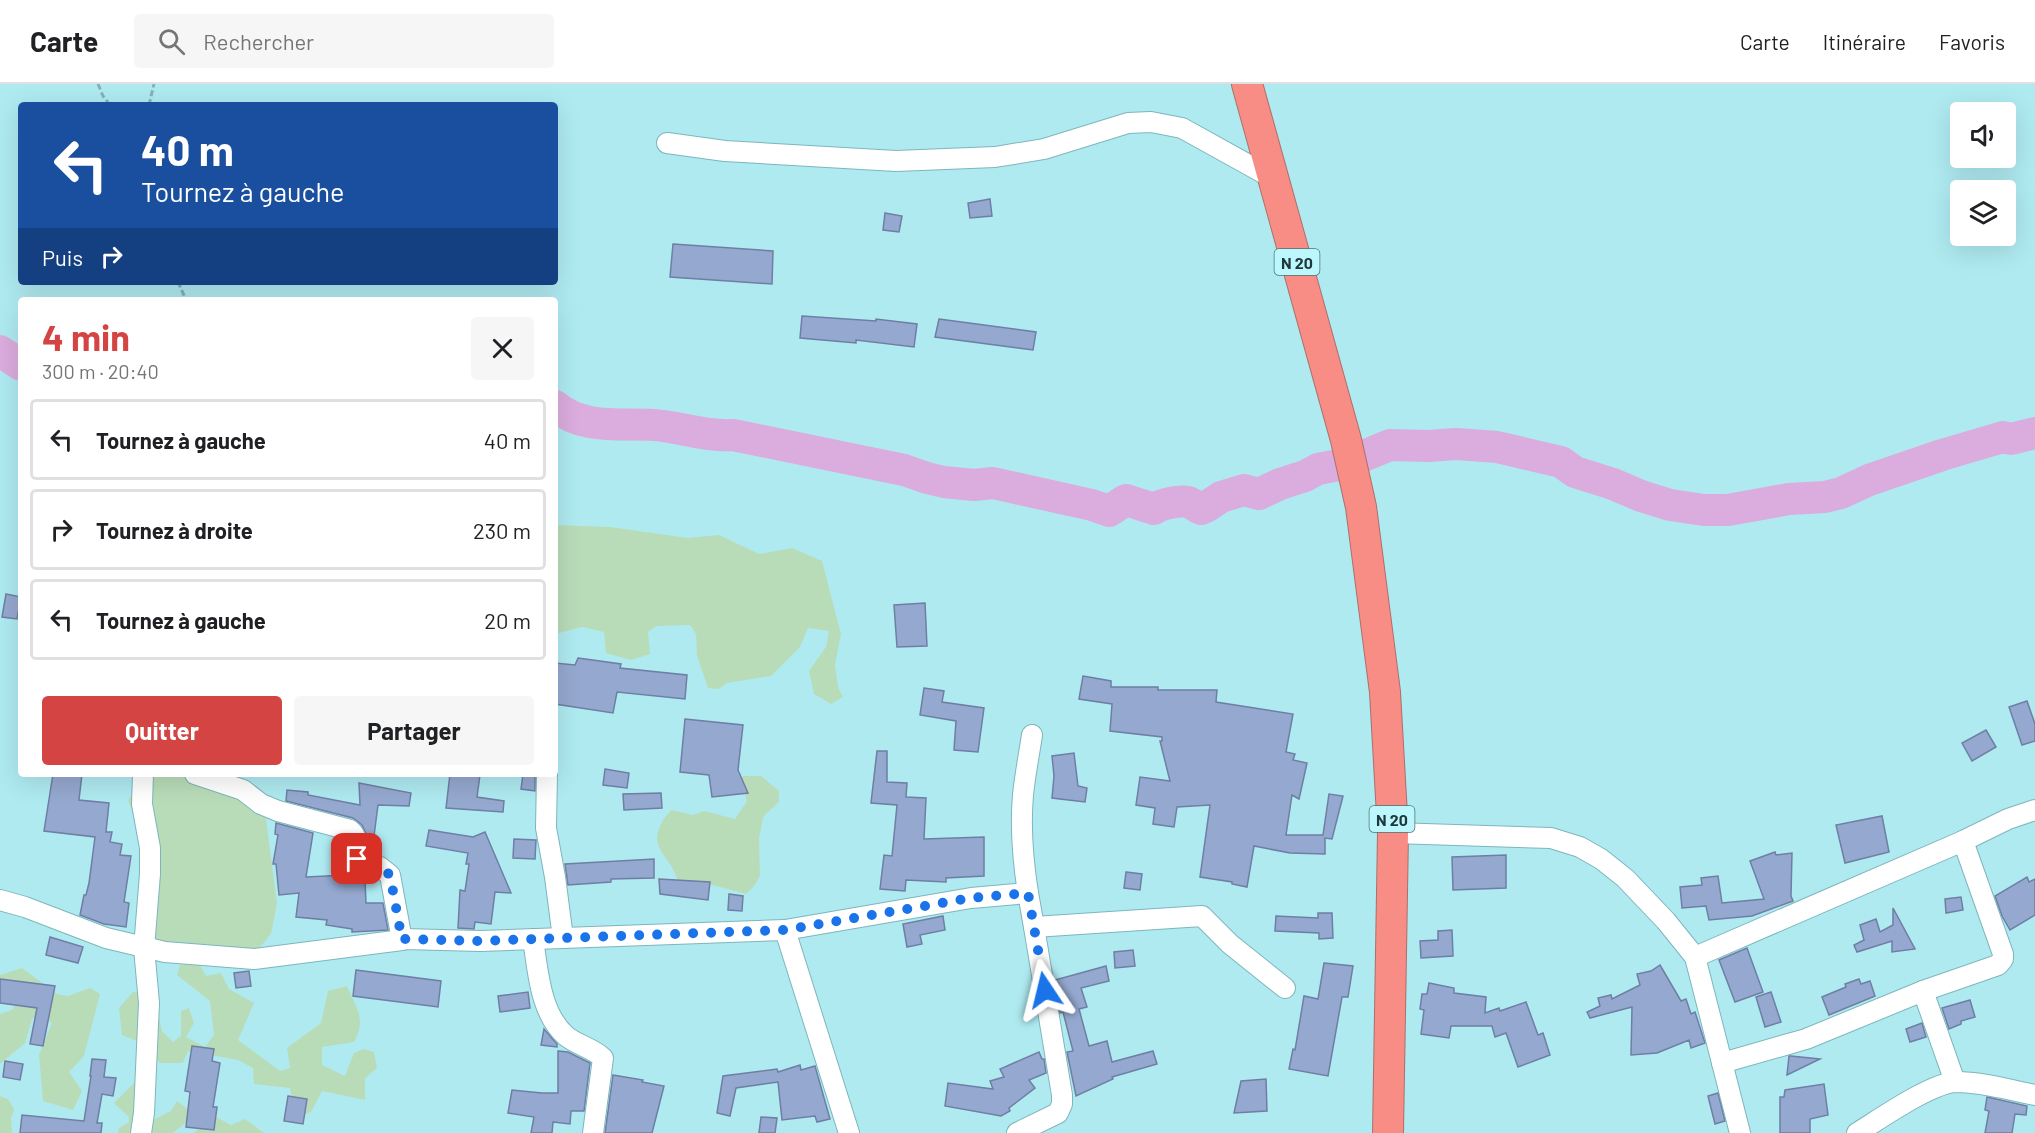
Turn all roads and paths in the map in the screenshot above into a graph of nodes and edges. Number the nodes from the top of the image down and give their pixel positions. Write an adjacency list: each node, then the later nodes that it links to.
1 (98, 84): 4 (path)
2 (154, 84): 5 (path)
3 (1247, 84): 7 (highway, N 20)
4 (108, 102)
5 (150, 102)
6 (667, 143): 7 (street)
7 (1274, 179): 13 (highway, N 20)
8 (1032, 735): 15 (street)
9 (143, 777): 22 (street)
10 (204, 777): 21 (street)
11 (547, 777): 19 (street)
12 (2035, 810): 14 (street)
13 (1393, 833): 23 (street); 33 (highway, N 20)
14 (1963, 841): 23 (street); 25 (street)
15 (1028, 893): 17 (street); 18 (street)
16 (0, 900): 22 (street)
17 (1034, 927): 24 (street); 32 (street)
18 (785, 930): 19 (street); 31 (street)
19 (562, 938): 20 (street)
20 (533, 939): 21 (street); 30 (street)
21 (402, 940): 22 (street)
22 (144, 948): 29 (street)
23 (1695, 957): 26 (street)
24 (1284, 988)
25 (1923, 991): 26 (street); 27 (street)
26 (1722, 1063): 34 (street)
27 (1955, 1082): 28 (street); 35 (street)
28 (2035, 1095)
29 (141, 1133)
30 (593, 1133)
31 (849, 1133)
32 (1017, 1133)
33 (1388, 1133)
34 (1740, 1133)
35 (1857, 1133)

